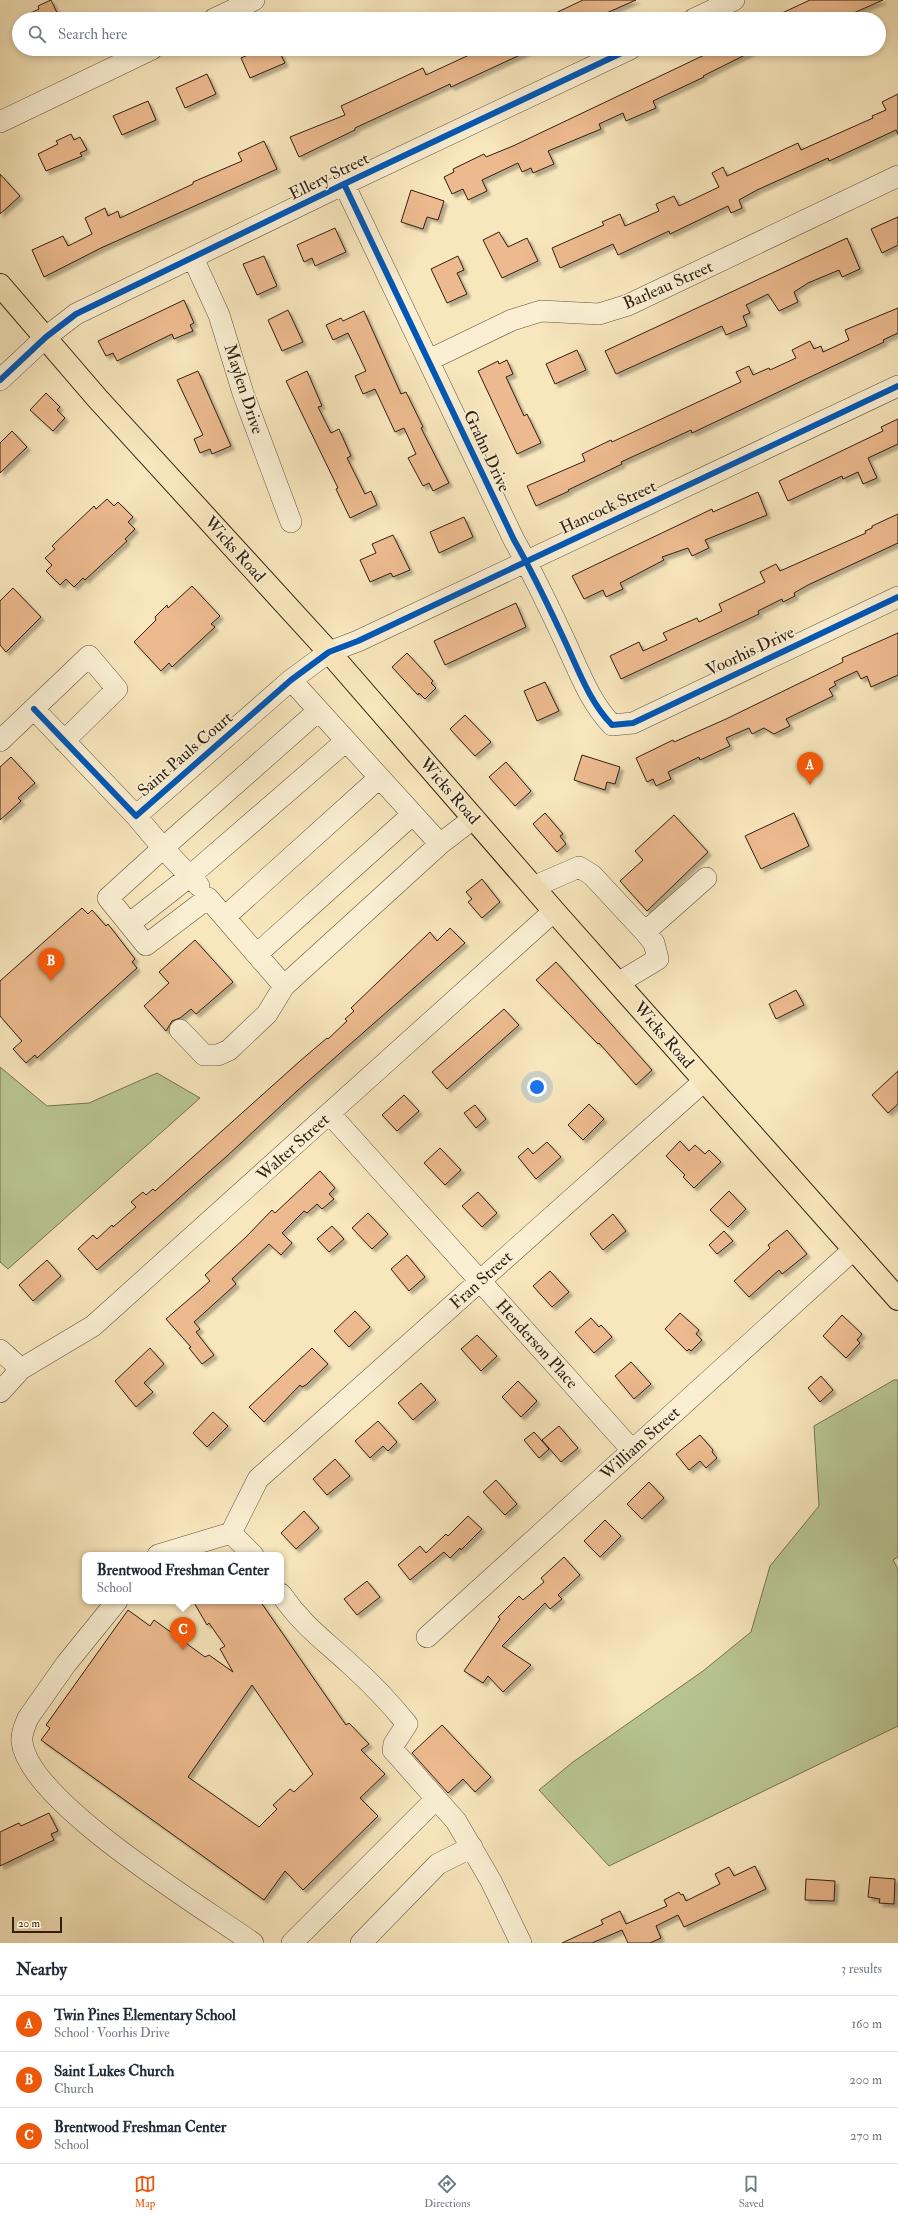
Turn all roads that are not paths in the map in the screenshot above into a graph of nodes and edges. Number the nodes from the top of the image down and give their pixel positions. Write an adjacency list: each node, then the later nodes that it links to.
1 (254, 0): 3 (street)
2 (734, 0): 4 (street)
3 (229, 12)
4 (709, 12)
5 (137, 56): 7 (street)
6 (615, 56): 9 (street, Ellery Street)
7 (0, 122)
8 (898, 176): 13 (street, Barleau Street)
9 (344, 184): 10 (street, Ellery Street); 13 (street, Grahn Drive)
10 (192, 258): 12 (street, Ellery Street); 16 (street, Maylen Drive)
11 (0, 285): 12 (main road, Wicks Road)
12 (46, 337): 14 (street, Ellery Street); 19 (main road, Wicks Road)
13 (429, 360): 17 (street, Grahn Drive)
14 (0, 380)
15 (898, 386): 17 (street, Hancock Street)
16 (291, 522)
17 (526, 561): 19 (street, Hancock Street); 23 (street, Grahn Drive)
18 (898, 596): 23 (street, Voorhis Drive)
19 (329, 652): 20 (street, Saint Pauls Court); 30 (main road, Wicks Road)
20 (291, 680): 22 (street); 29 (street, Saint Pauls Court)
21 (34, 709): 24 (street); 25 (street, Saint Pauls Court); 25 (street)
22 (318, 711): 26 (street); 32 (street)
23 (612, 725)
24 (0, 741)
25 (64, 741): 29 (street, Saint Pauls Court)
26 (346, 741): 27 (street); 33 (street)
27 (379, 778): 28 (street); 38 (street)
28 (413, 814): 31 (street); 41 (street)
29 (136, 816): 32 (street)
30 (474, 818): 31 (street); 35 (main road, Wicks Road)
31 (440, 844): 43 (street)
32 (163, 848): 33 (street); 39 (street)
33 (190, 876): 36 (street); 39 (street)
34 (706, 878): 40 (street)
35 (533, 887): 37 (main road, Wicks Road); 40 (street)
36 (208, 898): 38 (street); 39 (street)
37 (554, 911): 42 (main road, Wicks Road); 46 (street, Walter Street)
38 (226, 916): 41 (street)
39 (129, 924)
40 (645, 932): 42 (street)
41 (257, 954): 43 (street)
42 (618, 984): 45 (main road, Wicks Road)
43 (284, 986): 44 (street)
44 (180, 1030)
45 (704, 1081): 47 (main road, Wicks Road); 48 (street, Fran Street)
46 (330, 1114): 48 (street, Henderson Place); 51 (street, Walter Street)
47 (854, 1249): 49 (main road, Wicks Road); 53 (street, William Street)
48 (480, 1281): 53 (street, Henderson Place); 54 (street, Fran Street)
49 (898, 1299)
50 (0, 1350): 51 (street)
51 (21, 1369): 52 (street, Walter Street)
52 (0, 1392)
53 (632, 1450): 59 (street, William Street)
54 (230, 1533): 55 (street); 56 (street)
55 (168, 1552)
56 (250, 1552)
57 (284, 1598): 60 (street)
58 (115, 1604): 63 (street)
59 (427, 1637)
60 (436, 1799): 61 (street); 62 (street)
61 (472, 1847): 64 (street); 65 (street)
62 (295, 1940)
63 (253, 1943)
64 (361, 1943)
65 (521, 1943)

